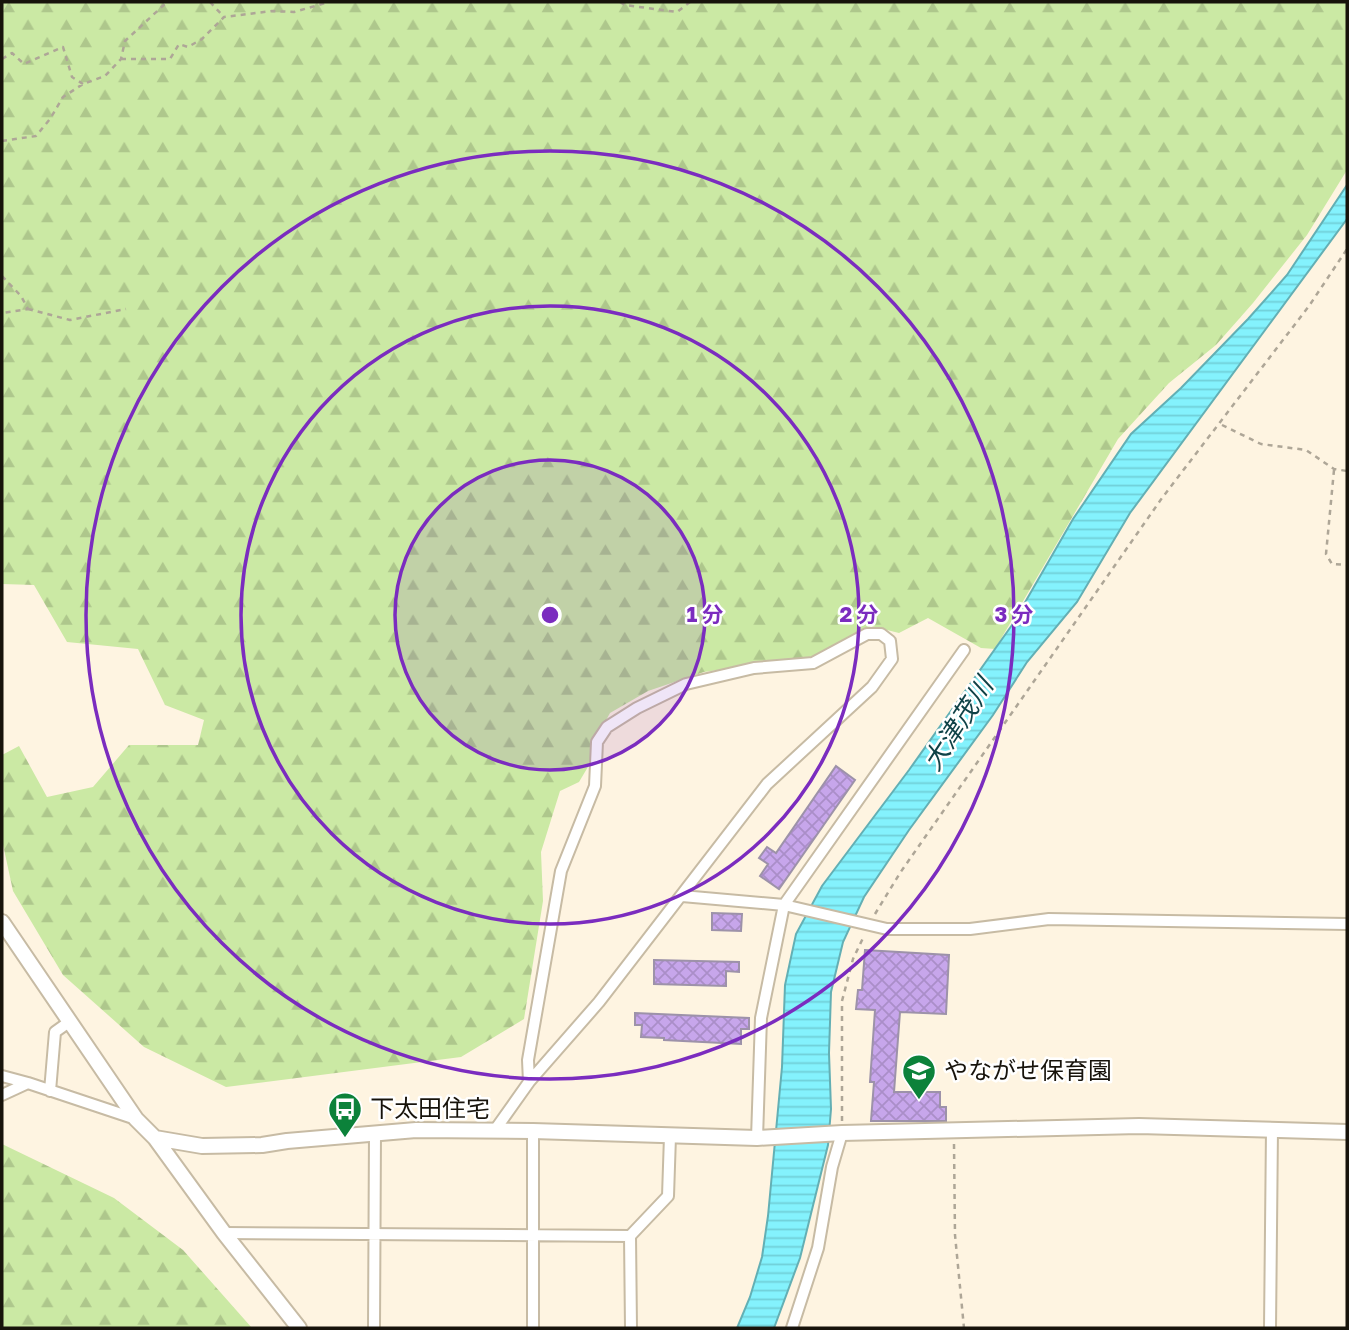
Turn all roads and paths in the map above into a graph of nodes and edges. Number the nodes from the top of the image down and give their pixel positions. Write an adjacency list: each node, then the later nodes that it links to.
1 (167, 2): 8 (path)
2 (210, 2): 6 (path)
3 (328, 2): 6 (path)
4 (620, 2): 5 (path)
5 (690, 2)
6 (225, 17): 8 (path)
7 (2, 59): 9 (path)
8 (121, 59): 9 (path)
9 (83, 83): 10 (path)
10 (2, 141)
11 (1347, 249): 16 (path)
12 (2, 276): 13 (path)
13 (28, 309): 14 (path); 15 (path)
14 (126, 309)
15 (2, 313)
16 (1220, 425): 17 (path); 25 (path)
17 (1334, 469): 18 (path); 19 (path)
18 (1347, 471)
19 (1347, 565)
20 (964, 650): 22 (street)
21 (682, 896): 22 (street); 29 (street); 29 (street)
22 (784, 905): 25 (street); 43 (street)
23 (2, 922): 26 (street)
24 (1347, 923): 25 (street)
25 (870, 924): 40 (path)
26 (9, 944): 27 (street)
27 (69, 1022): 31 (street); 33 (street)
28 (2, 1076): 30 (street)
29 (529, 1082): 35 (street)
30 (28, 1083): 31 (street); 32 (street)
31 (50, 1091): 33 (street)
32 (2, 1095)
33 (136, 1119): 42 (street)
34 (1272, 1129): 36 (street); 38 (street); 54 (street)
35 (495, 1130): 37 (street); 39 (street)
36 (955, 1130): 40 (street); 53 (path)
37 (533, 1131): 41 (street); 46 (street)
38 (1347, 1132)
39 (375, 1133): 42 (street); 45 (street)
40 (842, 1133): 43 (street); 52 (street)
41 (670, 1136): 43 (street); 47 (street)
42 (155, 1138): 44 (street)
43 (757, 1139)
44 (224, 1233): 45 (street); 48 (street)
45 (375, 1233): 46 (street); 49 (street)
46 (533, 1234): 47 (street); 50 (street)
47 (630, 1236): 51 (street)
48 (299, 1328)
49 (374, 1328)
50 (533, 1328)
51 (631, 1328)
52 (792, 1328)
53 (964, 1328)
54 (1270, 1328)

